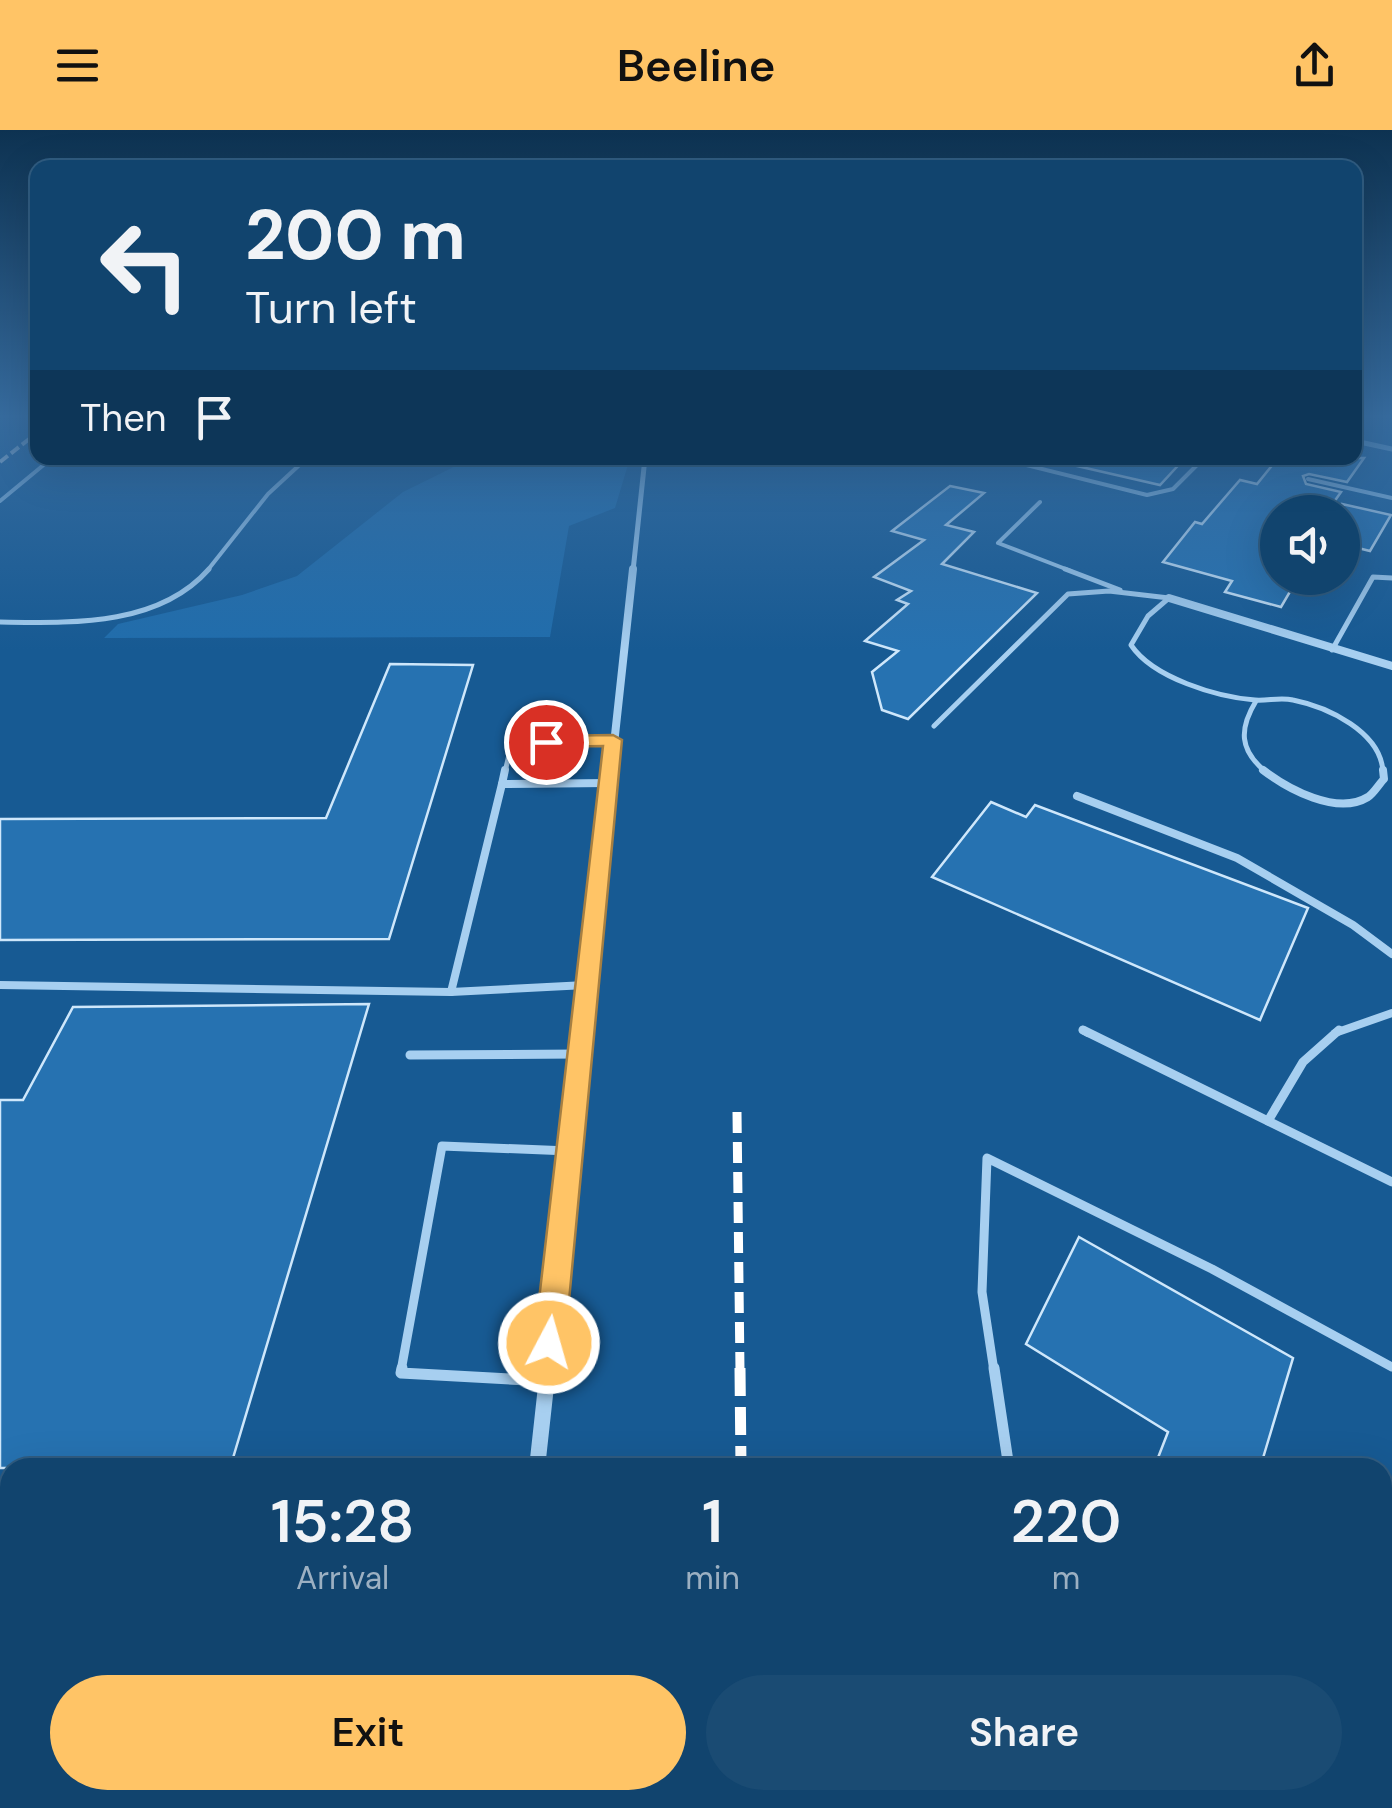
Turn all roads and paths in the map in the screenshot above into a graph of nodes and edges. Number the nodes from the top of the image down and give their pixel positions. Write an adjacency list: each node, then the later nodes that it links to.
1 (268, 493): 9 (lane)
2 (641, 493): 14 (street)
3 (1140, 493): 4 (lane)
4 (1168, 493)
5 (1040, 502): 7 (lane)
6 (1392, 578): 10 (lane)
7 (1129, 594): 8 (lane); 13 (lane)
8 (1168, 598): 10 (street); 12 (lane)
9 (0, 622)
10 (1332, 650): 11 (street)
11 (1392, 666)
12 (1256, 701): 12 (lane)
13 (934, 726)
14 (613, 740): 15 (lane); 16 (street)
15 (502, 784): 16 (lane); 21 (lane)
16 (608, 784): 20 (street)
17 (1077, 796): 18 (lane)
18 (1392, 954)
19 (0, 984): 21 (lane)
20 (586, 985): 21 (lane); 24 (street)
21 (452, 992)
22 (1392, 1014): 26 (lane)
23 (1083, 1030): 26 (lane)
24 (579, 1054): 25 (lane); 27 (street)
25 (410, 1055)
26 (1268, 1121): 28 (lane)
27 (569, 1150): 30 (street); 30 (lane)
28 (1392, 1182)
29 (1392, 1367): 32 (lane)
30 (545, 1382): 31 (street)
31 (538, 1458)
32 (1008, 1458)

